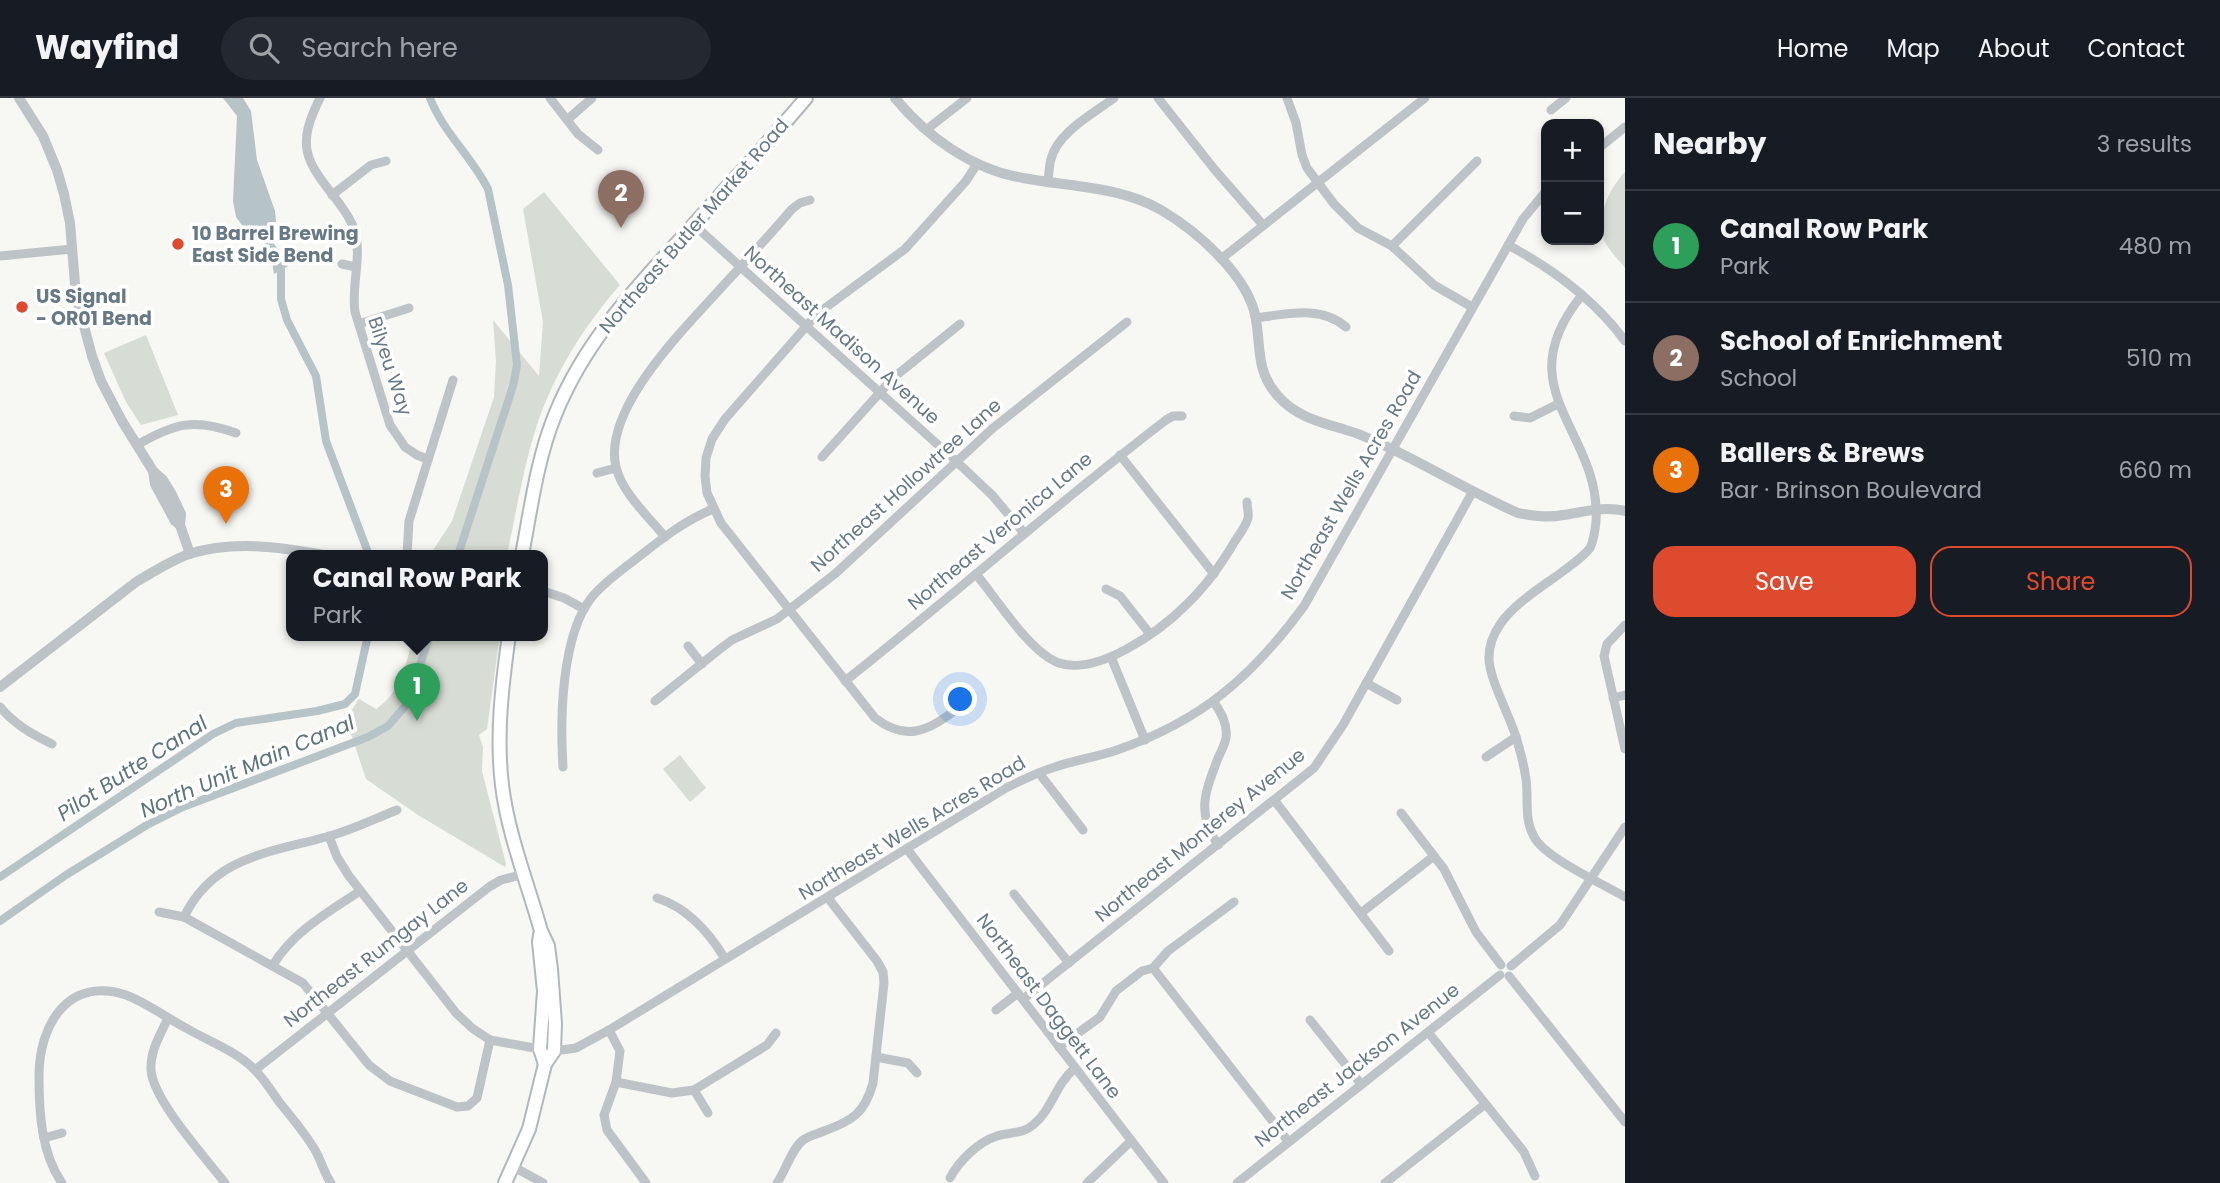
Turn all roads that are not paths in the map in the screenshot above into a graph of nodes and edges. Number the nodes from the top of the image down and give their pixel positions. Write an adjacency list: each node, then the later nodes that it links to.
1 (19, 98): 31 (street)
2 (320, 98): 24 (street, Bilyeu Way)
3 (550, 98): 14 (street)
4 (592, 98): 14 (street)
5 (806, 98): 27 (main road, Northeast Butler Market Road)
6 (895, 98): 16 (street)
7 (967, 98): 16 (street)
8 (1114, 98): 22 (street)
9 (1158, 98): 28 (street)
10 (1287, 98): 23 (street)
11 (1566, 98): 13 (street)
12 (1420, 99): 23 (street)
13 (1550, 110)
14 (567, 120): 18 (street)
15 (1625, 127): 17 (street)
16 (926, 130): 21 (street)
17 (1604, 144)
18 (598, 150)
19 (1476, 160): 30 (street)
20 (386, 161): 24 (street)
21 (977, 164): 22 (street); 44 (street)
22 (1048, 181): 33 (street)
23 (1317, 183): 28 (street); 30 (street)
24 (332, 195): 35 (street, Bilyeu Way)
25 (1541, 197): 29 (street, Northeast Wells Acres Road)
26 (810, 200): 36 (street)
27 (693, 224): 36 (street, Northeast Madison Avenue); 70 (main road, Northeast Butler Market Road)
28 (1263, 225): 33 (street)
29 (1508, 245): 37 (street); 38 (street, Northeast Wells Acres Road)
30 (1392, 246): 38 (street)
31 (72, 249): 32 (street); 53 (street)
32 (0, 256)
33 (1221, 259): 40 (street)
34 (342, 264): 35 (street)
35 (356, 267): 42 (street, Bilyeu Way)
36 (740, 267): 44 (street, Northeast Madison Avenue); 59 (street)
37 (1582, 295): 46 (street); 49 (street)
38 (1472, 307): 54 (street, Northeast Wells Acres Road)
39 (409, 308): 42 (street)
40 (1256, 318): 45 (street); 54 (street)
41 (1127, 322): 58 (street, Northeast Hollowtree Lane)
42 (359, 324): 57 (street, Bilyeu Way)
43 (960, 324): 48 (street)
44 (807, 326): 48 (street, Northeast Madison Avenue); 63 (street)
45 (1346, 327)
46 (1625, 341)
47 (453, 380): 57 (street)
48 (879, 392): 56 (street); 58 (street, Northeast Madison Avenue)
49 (1558, 404): 51 (street); 64 (street)
50 (1182, 416): 55 (street, Northeast Veronica Lane)
51 (1514, 416)
52 (236, 433): 53 (street)
53 (137, 445): 71 (street)
54 (1392, 449): 61 (street); 91 (street, Northeast Wells Acres Road)
55 (1120, 455): 66 (street, Northeast Veronica Lane); 73 (street)
56 (822, 457)
57 (428, 459): 69 (street)
58 (957, 462): 66 (street, Northeast Madison Avenue); 77 (street, Northeast Hollowtree Lane)
59 (616, 468): 60 (street); 67 (street)
60 (597, 473)
61 (1473, 491): 64 (street); 85 (street, Northeast Monterey Avenue)
62 (1247, 502): 73 (street)
63 (713, 509): 67 (street); 77 (street)
64 (1597, 509): 65 (street); 94 (street)
65 (1625, 511)
66 (1024, 533): 72 (street, Northeast Veronica Lane)
67 (665, 537): 76 (street)
68 (296, 550): 71 (street)
69 (407, 550)
70 (523, 550)
71 (190, 554): 86 (street)
72 (976, 574): 82 (street); 84 (street, Northeast Veronica Lane)
73 (1214, 574): 79 (street)
74 (1106, 589): 79 (street)
75 (548, 593): 76 (street)
76 (584, 609): 99 (street)
77 (789, 610): 83 (street, Northeast Hollowtree Lane); 84 (street)
78 (1625, 625): 88 (street)
79 (1150, 634): 82 (street)
80 (508, 641): 110 (main road)
81 (688, 646): 83 (street)
82 (1111, 657): 95 (street)
83 (702, 664): 90 (street, Northeast Hollowtree Lane)
84 (845, 681): 93 (street)
85 (1366, 683): 89 (street); 101 (street, Northeast Monterey Avenue)
86 (0, 687)
87 (1625, 695): 88 (street)
88 (1613, 698): 97 (street)
89 (1397, 700)
90 (655, 701)
91 (1214, 702): 95 (street, Northeast Wells Acres Road); 107 (street)
92 (0, 707): 96 (street)
93 (954, 711)
94 (1516, 737): 98 (street); 111 (street)
95 (1145, 740): 100 (street, Northeast Wells Acres Road)
96 (52, 744)
97 (1625, 749)
98 (1486, 757)
99 (563, 767)
100 (1039, 773): 105 (street); 108 (street, Northeast Wells Acres Road)
101 (1275, 801): 107 (street, Northeast Monterey Avenue); 119 (street)
102 (397, 810): 106 (street)
103 (1401, 813): 109 (street)
104 (1625, 827): 111 (street, Northeast Jackson Avenue)
105 (1083, 830)
106 (329, 836): 112 (street); 120 (street)
107 (1218, 845): 124 (street, Northeast Monterey Avenue)
108 (907, 849): 116 (street, Northeast Wells Acres Road); 128 (street, Northeast Daggett Lane)
109 (1434, 856): 119 (street); 127 (street)
110 (525, 874): 121 (street, Northeast Rumgay Lane); 138 (main road)
111 (1591, 877): 114 (street); 127 (street, Northeast Jackson Avenue)
112 (360, 891): 121 (street); 125 (street)
113 (1014, 894): 124 (street)
114 (1625, 897)
115 (657, 898): 123 (street)
116 (828, 898): 123 (street, Northeast Wells Acres Road); 139 (street)
117 (1234, 902): 126 (street)
118 (159, 912): 120 (street)
119 (1360, 913): 122 (street)
120 (184, 917): 125 (street)
121 (408, 951): 130 (street, Northeast Rumgay Lane); 136 (street)
122 (1389, 951)
123 (725, 959): 133 (street, Northeast Wells Acres Road)
124 (1069, 964): 128 (street, Northeast Monterey Avenue)
125 (273, 965): 130 (street)
126 (1153, 968): 137 (street); 151 (street)
127 (1505, 970): 134 (street, Northeast Jackson Avenue); 148 (street)
128 (1021, 996): 129 (street, Northeast Monterey Avenue); 137 (street, Northeast Daggett Lane)
129 (996, 1010)
130 (328, 1013): 136 (street); 141 (street, Northeast Rumgay Lane)
131 (168, 1018): 141 (street); 150 (street); 157 (street)
132 (1310, 1020): 144 (street)
133 (609, 1030): 138 (street, Northeast Wells Acres Road); 143 (street)
134 (1427, 1032): 144 (street, Northeast Jackson Avenue); 146 (street)
135 (776, 1033): 145 (street)
136 (490, 1040): 138 (street)
137 (1059, 1047): 140 (street, Northeast Daggett Lane)
138 (547, 1050): 153 (main road)
139 (876, 1057): 142 (street); 162 (street)
140 (1074, 1069): 152 (street, Northeast Daggett Lane); 155 (street)
141 (255, 1070): 158 (street)
142 (917, 1073)
143 (616, 1082): 145 (street); 161 (street)
144 (1361, 1084): 151 (street, Northeast Jackson Avenue)
145 (694, 1090): 147 (street)
146 (1484, 1105): 154 (street); 166 (street)
147 (708, 1113)
148 (1625, 1122)
149 (62, 1133): 150 (street)
150 (44, 1138): 156 (street)
151 (1288, 1141): 165 (street, Northeast Jackson Avenue)
152 (1130, 1142): 163 (street); 164 (street, Northeast Daggett Lane)
153 (514, 1167): 159 (main road); 160 (street)
154 (1535, 1176)
155 (950, 1178)
156 (62, 1183)
157 (225, 1183)
158 (331, 1183)
159 (505, 1183)
160 (543, 1183)
161 (646, 1183)
162 (777, 1183)
163 (1087, 1183)
164 (1164, 1183)
165 (1237, 1183)
166 (1385, 1183)

